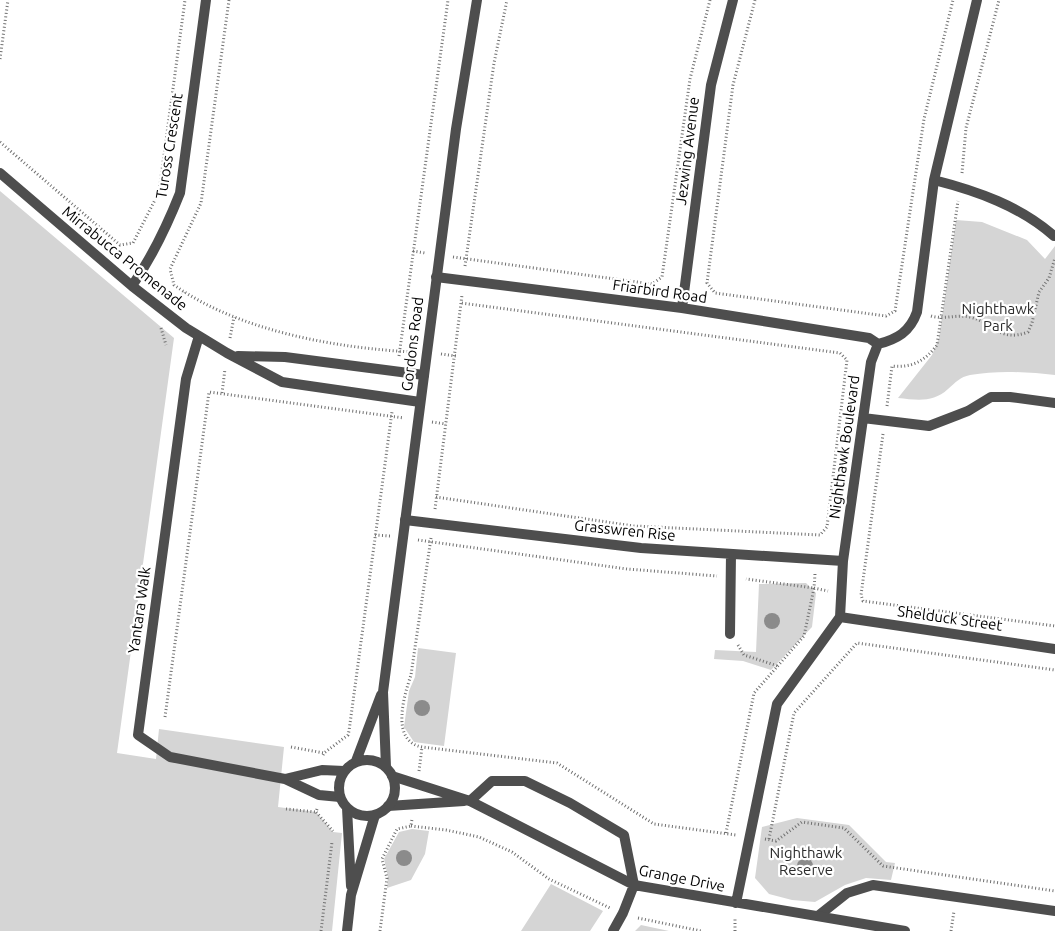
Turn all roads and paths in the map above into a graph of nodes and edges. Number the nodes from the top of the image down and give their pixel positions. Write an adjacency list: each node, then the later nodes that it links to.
1 (8, 0): 14 (path)
2 (185, 0): 15 (path)
3 (206, 0): 28 (street, Tuross Crescent)
4 (229, 0): 36 (path)
5 (448, 0): 20 (path)
6 (477, 0): 21 (street, Gordons Road)
7 (507, 0): 23 (path)
8 (710, 0): 23 (path)
9 (733, 0): 30 (street, Jezwing Avenue)
10 (755, 0): 31 (path)
11 (953, 0): 31 (path)
12 (976, 0): 17 (street)
13 (999, 0): 18 (path)
14 (0, 60)
15 (0, 142)
16 (0, 174): 28 (street, Mirrabucca Promenade)
17 (934, 180): 18 (street); 32 (street)
18 (961, 187): 19 (street); 33 (path)
19 (1054, 236)
20 (413, 251): 21 (path); 36 (path)
21 (439, 255): 23 (path); 24 (street, Gordons Road)
22 (1055, 258): 26 (path)
23 (466, 259): 27 (path)
24 (436, 277): 27 (street, Friarbird Road); 37 (street, Gordons Road)
25 (1055, 277): 26 (path)
26 (1049, 278): 33 (path)
27 (463, 281): 29 (path); 30 (street, Friarbird Road)
28 (132, 286): 34 (street, Mirrabucca Promenade)
29 (461, 302): 39 (path); 50 (path)
30 (682, 308): 35 (street, Friarbird Road)
31 (895, 311): 32 (path)
32 (917, 312): 33 (path); 35 (street)
33 (940, 319): 48 (path)
34 (199, 336): 38 (street, Mirrabucca Promenade); 74 (street, Yantara Walk)
35 (878, 344): 46 (street, Nighthawk Boulevard)
36 (400, 352): 37 (path); 40 (path)
37 (427, 353): 39 (path); 41 (street, Gordons Road)
38 (237, 356): 40 (street, Mirrabucca Promenade); 42 (street, Mirrabucca Promenade)
39 (456, 356): 49 (path)
40 (397, 371): 41 (street, Mirrabucca Promenade)
41 (424, 375): 43 (street, Gordons Road)
42 (393, 398): 43 (street, Mirrabucca Promenade); 45 (path)
43 (420, 402): 47 (street, Gordons Road)
44 (1055, 403): 48 (street)
45 (391, 416): 47 (path); 53 (path); 66 (path)
46 (863, 418): 48 (street); 57 (street, Nighthawk Boulevard)
47 (418, 420): 49 (path); 51 (street, Gordons Road)
48 (885, 421): 60 (path)
49 (446, 424): 50 (path)
50 (436, 497): 52 (path)
51 (405, 520): 52 (street, Grasswren Rise); 54 (street, Gordons Road)
52 (433, 523): 55 (path); 56 (street, Grasswren Rise)
53 (375, 535): 54 (path); 69 (path)
54 (403, 538): 55 (path); 65 (street, Gordons Road)
55 (430, 541): 58 (path); 68 (path)
56 (732, 554): 57 (street, Grasswren Rise); 58 (street)
57 (843, 562): 59 (street, Nighthawk Boulevard)
58 (732, 578): 61 (street); 63 (path)
59 (840, 617): 62 (street, Shelduck Street); 87 (street)
60 (1055, 626)
61 (730, 634): 63 (path)
62 (1055, 648)
63 (778, 666): 86 (path)
64 (1055, 670): 88 (path)
65 (383, 692): 70 (street, Gordons Road); 73 (street, Gordons Road)
66 (165, 717)
67 (291, 747): 69 (path)
68 (422, 747): 75 (path); 86 (path)
69 (324, 753): 71 (path)
70 (356, 761): 72 (street); 73 (street)
71 (322, 770): 72 (street, Yantara Walk); 74 (street, Yantara Walk)
72 (344, 771): 77 (street)
73 (389, 772): 75 (street, Grange Drive); 80 (street)
74 (285, 779): 76 (street, Yantara Walk)
75 (417, 784): 78 (street, Grange Drive)
76 (319, 795): 77 (street, Yantara Walk); 83 (path)
77 (340, 797): 81 (street)
78 (470, 801): 79 (street); 89 (street, Grange Drive); 89 (street)
79 (415, 805): 80 (street); 85 (path)
80 (388, 806): 84 (street)
81 (347, 808): 84 (street); 91 (street)
82 (286, 809): 83 (path)
83 (316, 812): 96 (path)
84 (375, 815): 91 (street)
85 (411, 826): 94 (path); 98 (path)
86 (726, 833): 87 (path)
87 (749, 838): 88 (path); 92 (street)
88 (768, 839): 90 (path)
89 (634, 885): 92 (street, Grange Drive); 94 (street)
90 (1055, 891)
91 (351, 894): 97 (street)
92 (736, 903): 95 (street, Grange Drive)
93 (1055, 912): 95 (street)
94 (623, 913): 99 (street); 100 (path)
95 (818, 916): 101 (street, Grange Drive)
96 (321, 931)
97 (347, 931)
98 (380, 931)
99 (613, 931)
100 (700, 931)
101 (905, 931)

